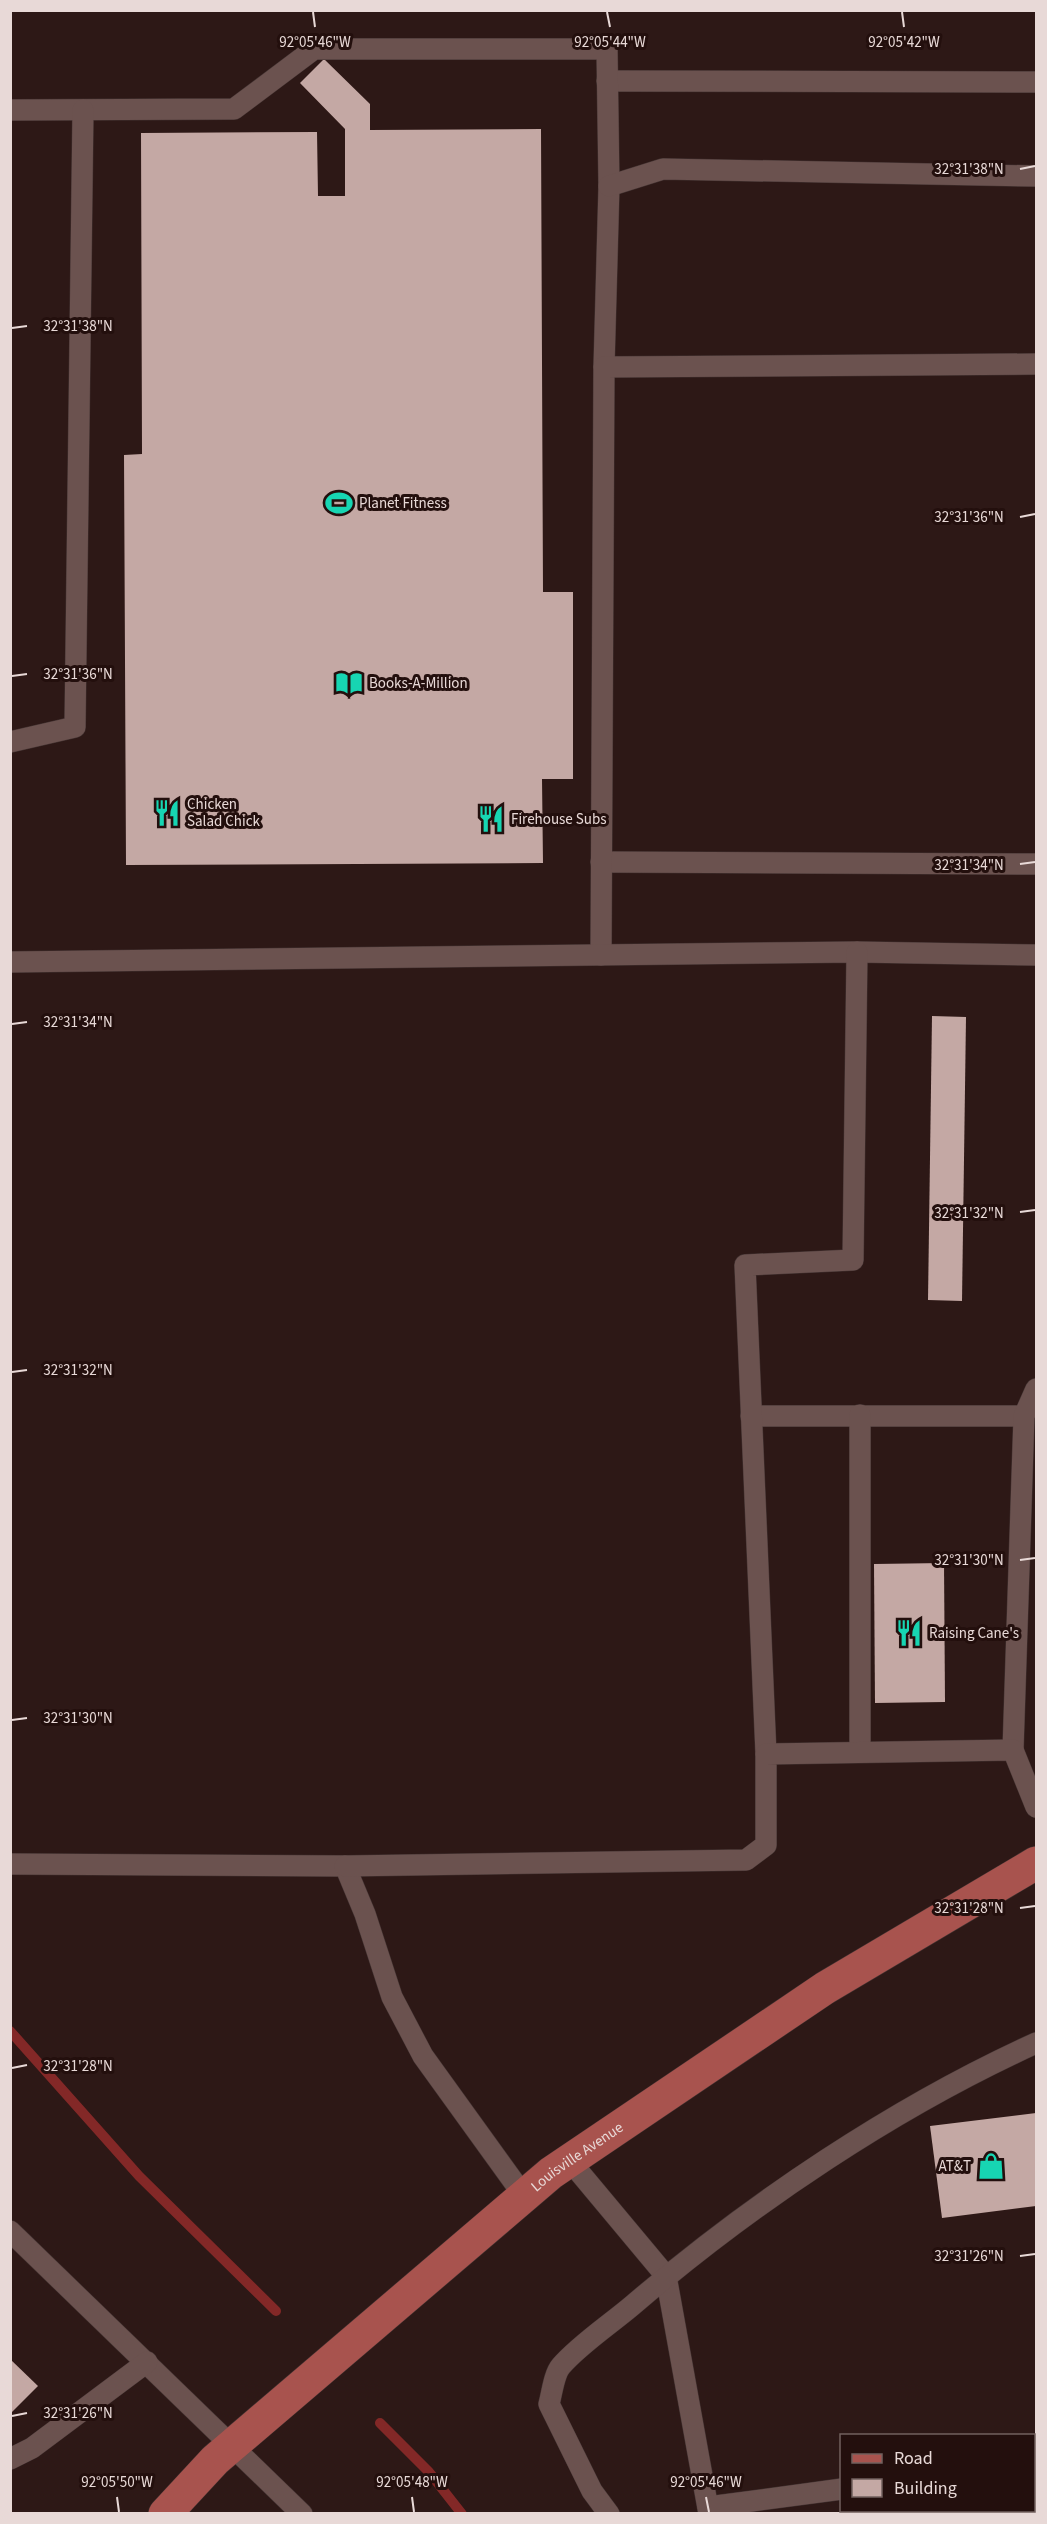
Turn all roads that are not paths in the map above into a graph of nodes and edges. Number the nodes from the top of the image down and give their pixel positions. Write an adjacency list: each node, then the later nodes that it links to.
1 (607, 81): 2 (lane); 4 (lane); 6 (lane)
2 (1036, 82)
3 (10, 110): 4 (lane)
4 (83, 110): 9 (lane)
5 (1036, 176): 6 (lane)
6 (609, 186): 8 (lane)
7 (1036, 364): 8 (lane)
8 (604, 368): 10 (lane)
9 (10, 742)
10 (600, 861): 11 (lane); 14 (lane)
11 (1036, 864)
12 (857, 952): 13 (lane); 14 (lane); 18 (lane)
13 (1036, 955)
14 (601, 956): 15 (lane)
15 (10, 962)
16 (1036, 1389): 19 (lane)
17 (861, 1414): 18 (lane); 19 (lane); 21 (lane)
18 (751, 1416): 22 (lane)
19 (1024, 1416): 20 (lane)
20 (1013, 1750): 21 (lane); 23 (lane)
21 (860, 1751): 22 (lane)
22 (766, 1754): 26 (lane)
23 (1036, 1808)
24 (1036, 1863): 28 (main road, Louisville Avenue)
25 (10, 1864): 26 (lane)
26 (345, 1866): 29 (lane)
27 (1036, 2043): 31 (lane)
28 (570, 2161): 29 (main road, Louisville Avenue); 31 (lane)
29 (524, 2196): 33 (main road, Louisville Avenue)
30 (10, 2231): 32 (lane)
31 (666, 2276): 36 (lane); 39 (lane)
32 (147, 2362): 33 (lane); 34 (lane)
33 (234, 2445): 37 (main road, Louisville Avenue); 38 (lane)
34 (10, 2459)
35 (840, 2489): 36 (lane)
36 (709, 2510)
37 (165, 2514)
38 (302, 2514)
39 (609, 2514)

